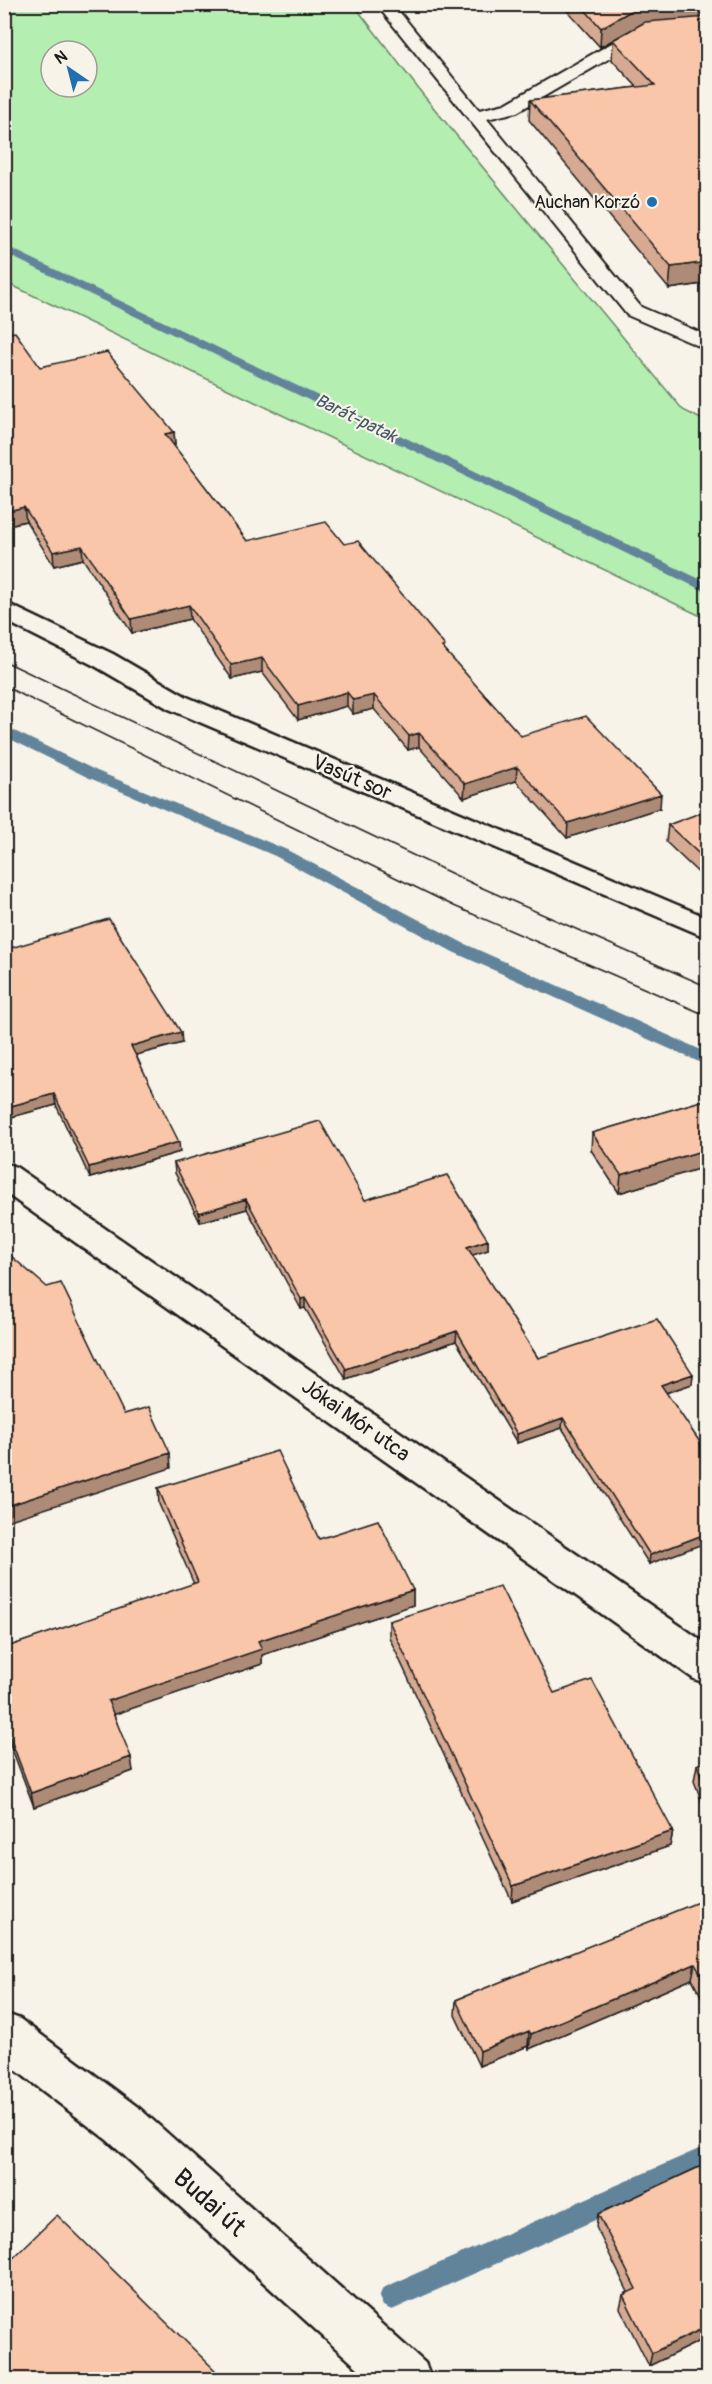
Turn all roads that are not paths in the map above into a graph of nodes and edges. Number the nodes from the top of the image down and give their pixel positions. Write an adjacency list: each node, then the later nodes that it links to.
1 (384, 4): 3 (lane)
2 (708, 29): 3 (lane)
3 (476, 116): 4 (lane)
4 (708, 344)
5 (4, 610): 6 (street, Vasút sor)
6 (708, 929)
7 (4, 1174): 8 (street, Jókai Mór utca)
8 (708, 1667)
9 (4, 2034): 10 (street, Budai út)
10 (408, 2379)

